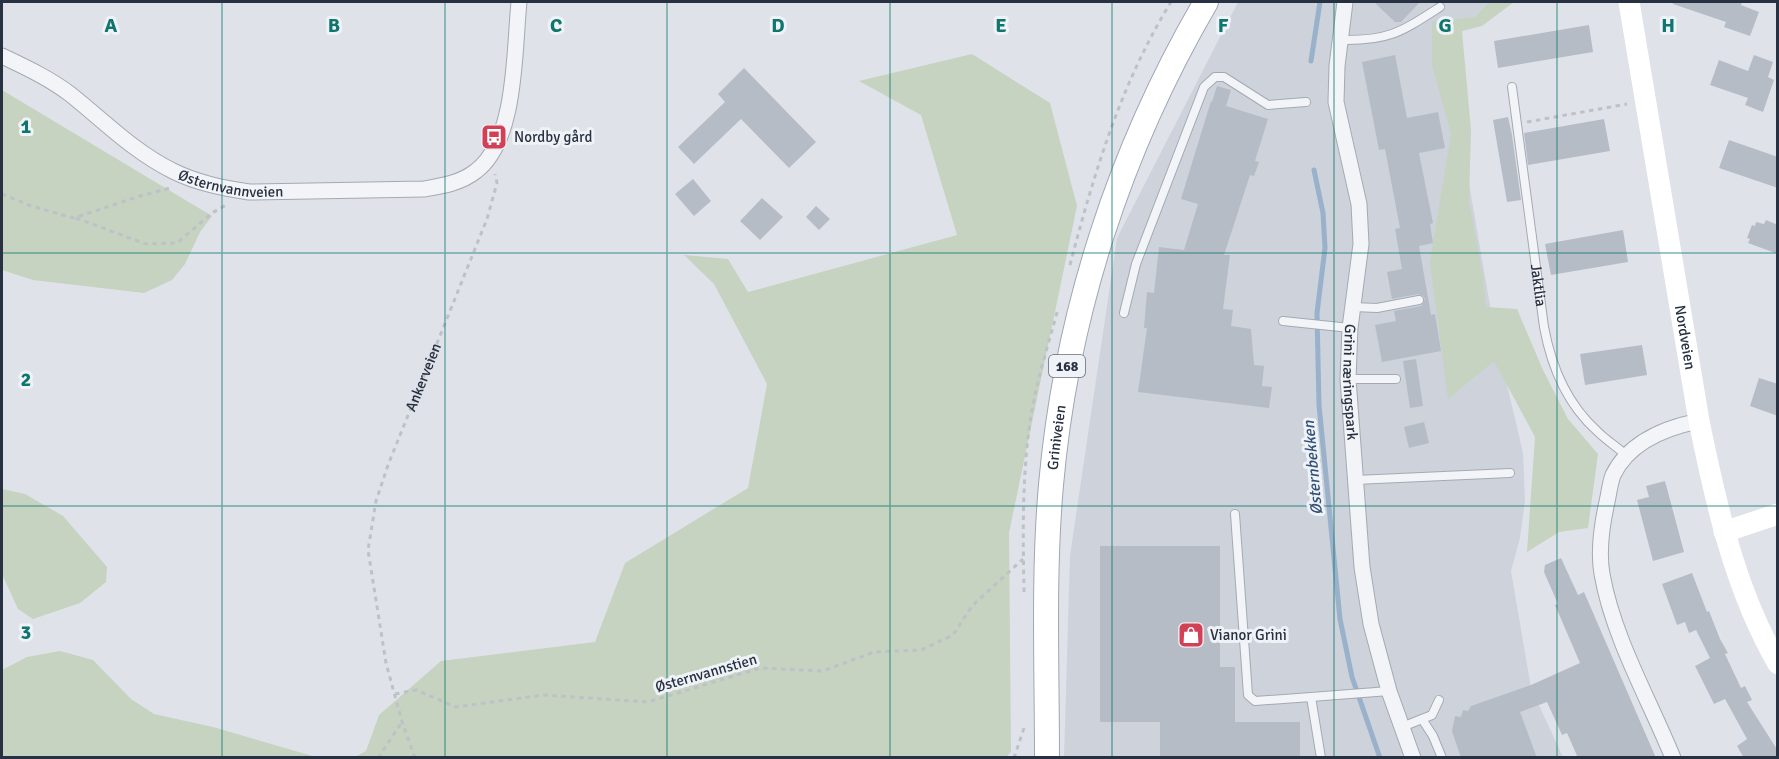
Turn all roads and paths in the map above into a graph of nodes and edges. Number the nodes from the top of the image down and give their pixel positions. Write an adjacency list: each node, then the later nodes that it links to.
1 (519, 2): 12 (street)
2 (1206, 2): 42 (main road, Griniveien / 168)
3 (1345, 2): 6 (street, Grini næringspark)
4 (1629, 2): 9 (main road, Nordveien)
5 (1440, 7): 6 (lane)
6 (1341, 40): 18 (street, Grini næringspark)
7 (2, 56): 13 (street, Østernvannveien)
8 (1512, 87): 11 (lane, Jaktlia)
9 (1646, 101): 11 (path); 24 (main road, Nordveien)
10 (1306, 102): 19 (lane)
11 (1517, 123): 25 (lane, Jaktlia)
12 (488, 158): 14 (street, Østernvannveien); 34 (path, Ankerveien)
13 (198, 182): 14 (street, Østernvannveien); 16 (path)
14 (249, 192): 16 (path)
15 (2, 194): 16 (path)
16 (74, 218)
17 (1419, 300): 18 (lane)
18 (1353, 307): 21 (street, Grini næringspark)
19 (1124, 313)
20 (1283, 321): 21 (lane)
21 (1350, 328): 22 (street, Grini næringspark)
22 (1348, 379): 23 (lane); 27 (street, Grini næringspark)
23 (1396, 379)
24 (1699, 421): 25 (street); 30 (main road, Nordveien)
25 (1626, 455): 46 (street)
26 (1510, 473): 27 (lane)
27 (1355, 480): 33 (street, Grini næringspark)
28 (1235, 514): 35 (lane)
29 (1778, 514): 30 (main road)
30 (1724, 532): 32 (main road, Nordveien)
31 (1023, 558): 34 (path, Østernvannstien)
32 (1778, 664)
33 (1389, 692): 35 (lane); 39 (street, Grini næringspark)
34 (395, 694): 38 (path, Ankerveien)
35 (1311, 697): 43 (lane)
36 (1439, 700): 37 (lane)
37 (1422, 719): 39 (lane); 45 (lane)
38 (402, 722): 40 (path); 41 (path, Ankerveien)
39 (1402, 727): 44 (street, Grini næringspark)
40 (378, 758)
41 (415, 758)
42 (1047, 758)
43 (1321, 758)
44 (1413, 758)
45 (1442, 758)
46 (1673, 758)

